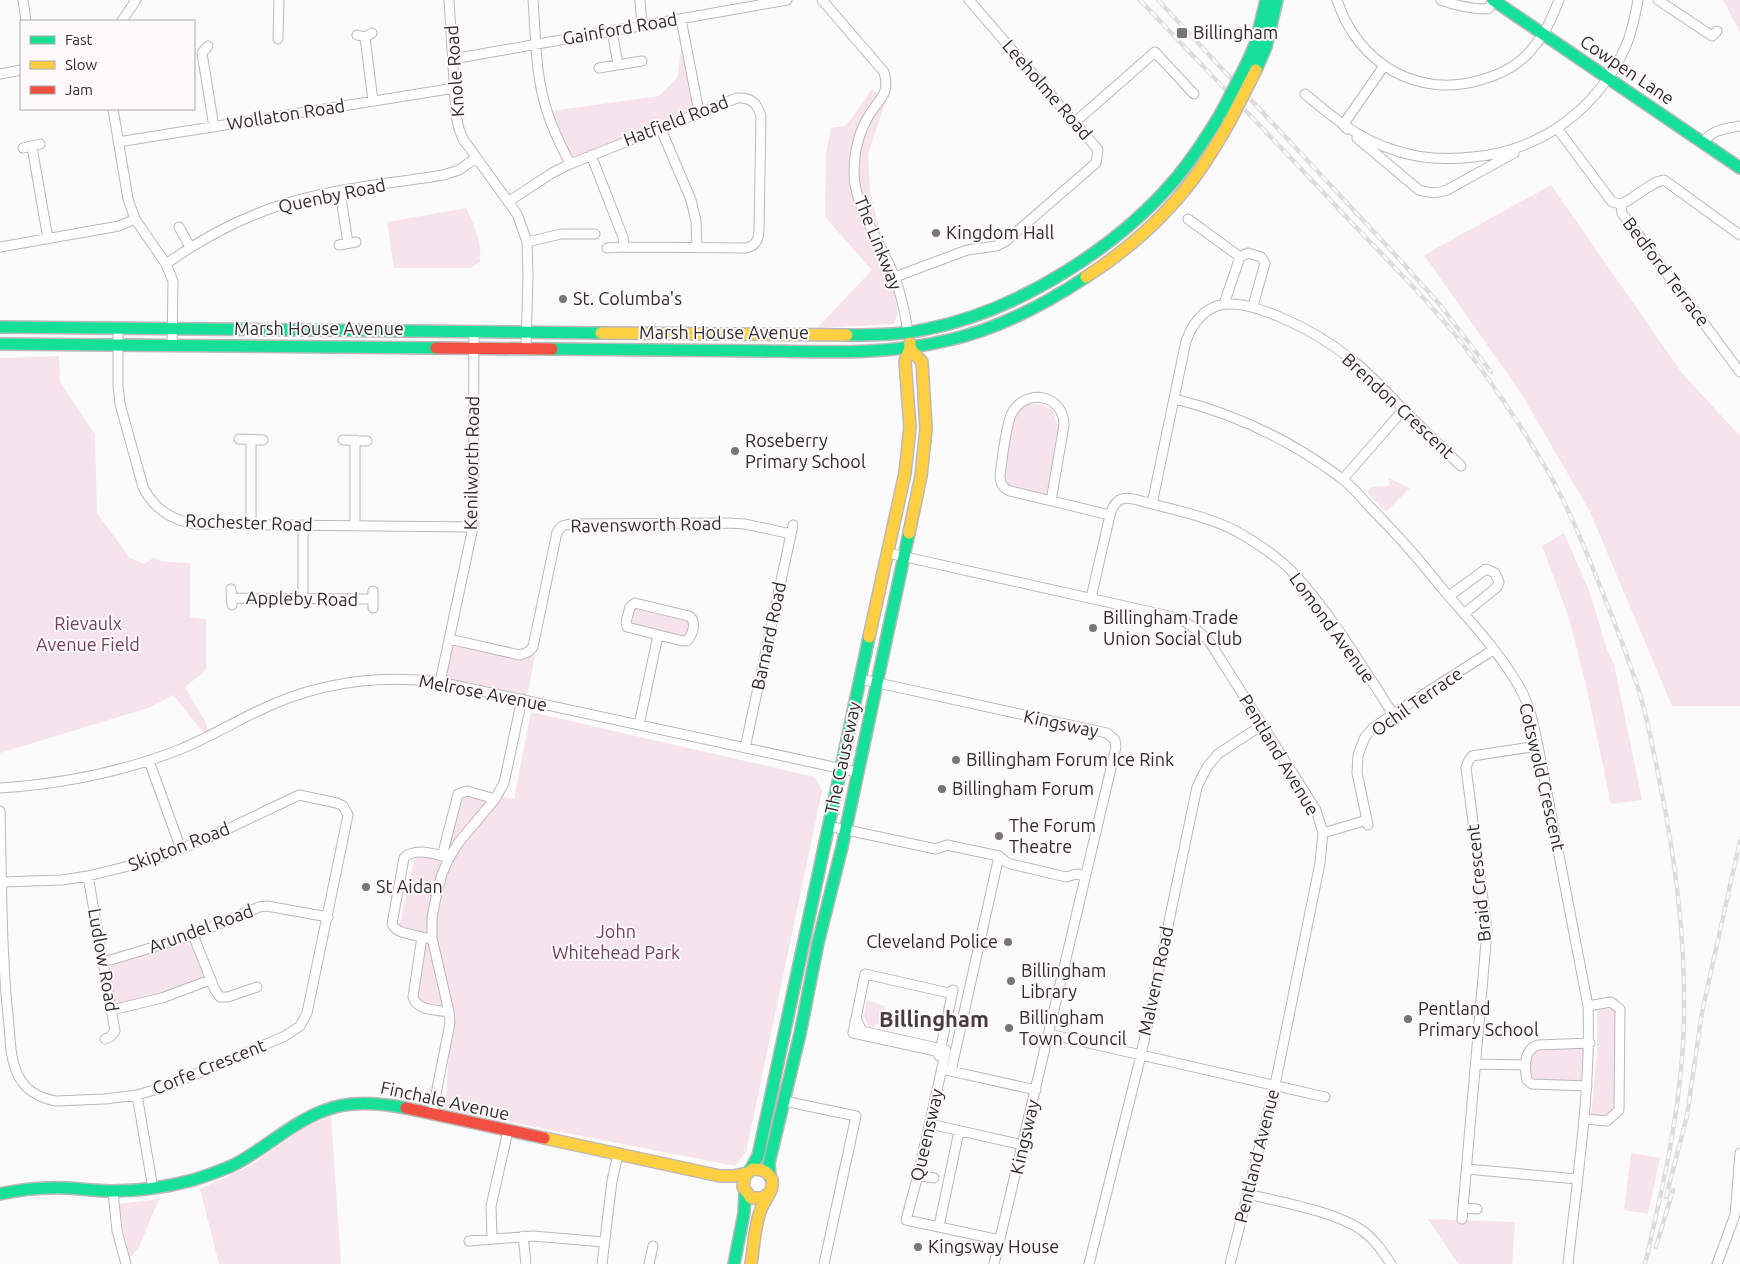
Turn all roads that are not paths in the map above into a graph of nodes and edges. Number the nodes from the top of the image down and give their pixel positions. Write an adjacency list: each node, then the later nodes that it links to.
1 (23, 0): 19 (street)
2 (136, 0): 20 (street)
3 (279, 0): 26 (street)
4 (449, 0): 29 (street, Knole Road)
5 (533, 0): 27 (street)
6 (640, 0): 21 (street)
7 (787, 0): 18 (street, Gainford Road)
8 (822, 0): 78 (street, The Linkway)
9 (969, 0): 44 (street, Leeholme Road)
10 (1266, 0): 32 (street, Marsh House Avenue)
11 (1277, 0): 32 (street, Marsh House Avenue)
12 (1337, 0): 33 (street)
13 (1441, 0): 14 (street, Cowpen Lane)
14 (1494, 0): 24 (street, Cowpen Lane)
15 (1558, 0): 24 (street)
16 (1638, 0): 37 (street)
17 (1658, 0): 23 (street)
18 (681, 19): 21 (street, Gainford Road); 43 (street)
19 (26, 20)
20 (123, 20)
21 (642, 26): 22 (street, Gainford Road)
22 (612, 31): 27 (street, Gainford Road); 31 (street)
23 (1717, 31)
24 (1543, 34): 33 (street); 37 (street, Cowpen Lane)
25 (365, 35): 41 (street)
26 (278, 39)
27 (536, 44): 29 (street, Gainford Road); 56 (street)
28 (201, 50): 47 (street)
29 (453, 58): 38 (street, Knole Road)
30 (642, 61): 31 (street)
31 (618, 64): 34 (street)
32 (1252, 66): 70 (street, Marsh House Avenue, bridge); 75 (street, Marsh House Avenue, bridge)
33 (1384, 66): 45 (street)
34 (599, 68)
35 (20, 70): 36 (street)
36 (0, 74)
37 (1608, 78): 49 (street); 52 (street, Cowpen Lane)
38 (454, 88): 41 (street, Wollaton Road); 55 (street, Knole Road)
39 (1194, 94): 44 (street)
40 (1305, 94): 45 (street)
41 (374, 101): 47 (street, Wollaton Road)
42 (113, 110): 50 (street)
43 (699, 112): 48 (street, Hatfield Road); 74 (street, Hatfield Road)
44 (1074, 123): 78 (street, Leeholme Road)
45 (1343, 125): 51 (street); 51 (street)
46 (1740, 126): 52 (street)
47 (214, 127): 50 (street, Wollaton Road)
48 (660, 127): 54 (street, Hatfield Road); 74 (street)
49 (1557, 128): 51 (street); 60 (street, Bedford Terrace)
50 (118, 142): 62 (street)
51 (1531, 143)
52 (1703, 143): 57 (street, Cowpen Lane)
53 (32, 146): 66 (street)
54 (591, 155): 56 (street, Hatfield Road); 72 (street)
55 (476, 158): 58 (street, Quenby Road); 59 (street, Knole Road)
56 (570, 164): 59 (street, Hatfield Road)
57 (1740, 168)
58 (340, 192): 68 (street); 69 (street, Quenby Road)
59 (508, 202): 67 (street, Knole Road)
60 (1621, 204): 65 (street); 93 (street, Bedford Terrace)
61 (1195, 212): 76 (street)
62 (135, 219): 66 (street); 77 (street)
63 (179, 227): 69 (street)
64 (595, 233): 67 (street)
65 (1740, 235)
66 (48, 239): 71 (street)
67 (527, 242): 85 (street, Knole Road)
68 (348, 243)
69 (190, 246): 77 (street, Quenby Road)
70 (1104, 246): 75 (street); 86 (street, Marsh House Avenue)
71 (0, 247)
72 (624, 247): 73 (street, Hatfield Road); 74 (street, Hatfield Road)
73 (607, 248)
74 (697, 248)
75 (1114, 257): 91 (street, Marsh House Avenue)
76 (1240, 257): 79 (street); 80 (street)
77 (166, 264): 83 (street)
78 (895, 277): 86 (street, The Linkway)
79 (1224, 304): 80 (street, Brendon Crescent); 94 (street)
80 (1253, 306): 95 (street, Brendon Crescent)
81 (0, 327): 82 (street, Marsh House Avenue)
82 (118, 328): 83 (street, Marsh House Avenue); 88 (street, Rochester Road)
83 (173, 329): 84 (street, Marsh House Avenue); 89 (street)
84 (474, 331): 85 (street, Marsh House Avenue); 90 (street, Kenilworth Road)
85 (527, 332): 86 (street, Marsh House Avenue); 92 (street, Knole Road)
86 (908, 332): 91 (street, The Causeway)
87 (0, 344): 88 (street, Marsh House Avenue)
88 (118, 345): 89 (street, Marsh House Avenue); 108 (street, Rochester Road)
89 (172, 346): 90 (street, Marsh House Avenue)
90 (474, 348): 92 (street, Marsh House Avenue); 111 (street, Kenilworth Road)
91 (910, 348): 92 (street, Marsh House Avenue); 113 (street, The Causeway); 114 (street, The Causeway)
92 (526, 349)
93 (1740, 372)
94 (1175, 399): 103 (street, Cotswold Crescent); 105 (street)
95 (1404, 409): 102 (street, Brendon Crescent); 103 (street)
96 (239, 440): 97 (street)
97 (251, 440): 98 (street); 108 (street)
98 (263, 440)
99 (343, 440): 100 (street)
100 (355, 440): 101 (street); 109 (street)
101 (367, 441)
102 (1461, 466)
103 (1343, 479): 115 (street, Cotswold Crescent)
104 (1051, 501): 104 (street); 106 (street)
105 (1152, 504): 106 (street, Lomond Avenue); 128 (street, Lomond Avenue)
106 (1110, 515): 118 (street)
107 (793, 524): 112 (street, Barnard Road)
108 (251, 525): 110 (street, Rochester Road)
109 (355, 525): 110 (street, Rochester Road); 111 (street, Rochester Road)
110 (303, 526): 117 (street)
111 (472, 527): 122 (street, Kenilworth Road)
112 (791, 534): 122 (street, Ravensworth Road); 132 (street, Barnard Road)
113 (888, 553): 114 (street, Pentland Avenue); 124 (street, The Causeway)
114 (904, 556): 118 (street, Pentland Avenue); 126 (street, The Causeway)
115 (1449, 596): 120 (street, Cotswold Crescent); 120 (street)
116 (232, 597): 117 (street, Appleby Road)
117 (303, 598): 119 (street, Appleby Road)
118 (1091, 598): 130 (street, Pentland Avenue)
119 (373, 599)
120 (1464, 614): 123 (street, Cotswold Crescent)
121 (658, 635): 121 (street); 129 (street)
122 (449, 639): 125 (street, Kenilworth Road)
123 (1493, 650): 128 (street, Ochil Terrace); 131 (street, Cotswold Crescent)
124 (860, 679): 126 (street, Kingsway); 134 (street, The Causeway)
125 (440, 682): 127 (street, Melrose Avenue); 133 (street, Melrose Avenue)
126 (876, 683): 135 (street, The Causeway); 147 (street, Kingsway)
127 (522, 699): 129 (street, Melrose Avenue); 137 (street)
128 (1393, 714): 142 (street, Ochil Terrace)
129 (639, 725): 132 (street, Melrose Avenue)
130 (1262, 725): 142 (street, Pentland Avenue); 165 (street, Malvern Road)
131 (1538, 746): 158 (street, Cotswold Crescent); 166 (street, Braid Crescent)
132 (744, 748): 134 (street, Melrose Avenue)
133 (149, 761): 136 (street, Melrose Avenue); 143 (street)
134 (840, 768): 135 (street, Melrose Avenue); 140 (street, The Causeway)
135 (857, 772): 141 (street, The Causeway)
136 (0, 788)
137 (495, 799): 145 (street); 145 (street)
138 (0, 811): 148 (street, Corfe Crescent)
139 (347, 811): 143 (street, Skipton Road); 149 (street, Corfe Crescent)
140 (828, 826): 141 (street); 184 (street, The Causeway)
141 (846, 830): 144 (street); 174 (street, The Causeway)
142 (1323, 832): 169 (street, Pentland Avenue)
143 (181, 849): 146 (street, Skipton Road)
144 (999, 856): 147 (street); 157 (street)
145 (446, 857): 151 (street); 151 (street)
146 (88, 876): 148 (street, Skipton Road); 152 (street, Ludlow Road)
147 (1086, 876): 161 (street, Kingsway)
148 (2, 882): 156 (street, Corfe Crescent)
149 (328, 917): 150 (street, Arundel Road); 172 (street, Corfe Crescent)
150 (193, 935): 152 (street, Arundel Road); 153 (street)
151 (427, 938): 160 (street); 160 (street)
152 (104, 962): 159 (street, Ludlow Road)
153 (210, 980): 154 (street); 159 (street)
154 (257, 987)
155 (952, 999): 157 (street); 164 (street, Queensway); 164 (street)
156 (3, 1002): 172 (street, Corfe Crescent)
157 (966, 1002): 168 (street)
158 (1588, 1006): 163 (street, Cotswold Crescent); 176 (street)
159 (112, 1010): 162 (street, Ludlow Road)
160 (449, 1012): 175 (street)
161 (1049, 1034): 165 (street); 171 (street, Kingsway)
162 (105, 1039)
163 (1590, 1043): 167 (street); 170 (street, Cotswold Crescent)
164 (943, 1049): 168 (street, Queensway)
165 (1141, 1055): 169 (street); 215 (street, Malvern Road)
166 (1477, 1064): 167 (street); 183 (street, Braid Crescent)
167 (1526, 1066): 170 (street)
168 (946, 1070): 171 (street); 177 (street, Queensway)
169 (1275, 1085): 173 (street); 195 (street, Pentland Avenue)
170 (1587, 1086): 176 (street, Cotswold Crescent)
171 (1036, 1090): 180 (street, Kingsway)
172 (137, 1095): 190 (street)
173 (1325, 1097)
174 (784, 1101): 187 (street, The Causeway); 213 (street)
175 (432, 1114): 178 (street, Finchale Avenue); 190 (street, Finchale Avenue)
176 (1584, 1119): 189 (street, Cotswold Crescent)
177 (930, 1124): 179 (street); 185 (street, Queensway)
178 (508, 1131): 182 (street, Finchale Avenue); 202 (street)
179 (959, 1131): 180 (street); 200 (street)
180 (1023, 1145): 203 (street, Kingsway)
181 (1740, 1153): 198 (street)
182 (618, 1154): 186 (street, Finchale Avenue); 205 (street)
183 (1467, 1169): 189 (street); 196 (street, Braid Crescent)
184 (748, 1171): 186 (street, Finchale Avenue); 187 (street); 192 (street, The Causeway)
185 (918, 1175): 188 (street); 200 (street, Queensway)
186 (720, 1176): 192 (street, Finchale Avenue)
187 (770, 1177): 193 (street, The Causeway)
188 (934, 1178)
189 (1577, 1179): 218 (street, Cotswold Crescent)
190 (154, 1188): 191 (street, Finchale Avenue)
191 (113, 1191): 194 (street, Finchale Avenue); 207 (street)
192 (744, 1191): 193 (street); 211 (street, The Causeway)
193 (769, 1193): 212 (street, The Causeway)
194 (0, 1194)
195 (1248, 1194): 216 (street, Pentland Avenue); 217 (street)
196 (1463, 1208): 197 (street); 199 (street, Braid Crescent)
197 (1477, 1209)
198 (1737, 1215): 219 (street)
199 (1462, 1219)
200 (938, 1226): 203 (street)
201 (523, 1236): 202 (street); 205 (street); 208 (street)
202 (492, 1238): 204 (street)
203 (1000, 1240): 214 (street, Kingsway)
204 (469, 1241)
205 (604, 1242): 209 (street)
206 (653, 1246): 210 (street)
207 (126, 1264)
208 (526, 1264)
209 (602, 1264)
210 (649, 1264)
211 (734, 1264)
212 (751, 1264)
213 (824, 1264)
214 (994, 1264)
215 (1089, 1264)
216 (1230, 1264)
217 (1391, 1264)
218 (1568, 1264)
219 (1717, 1264)

